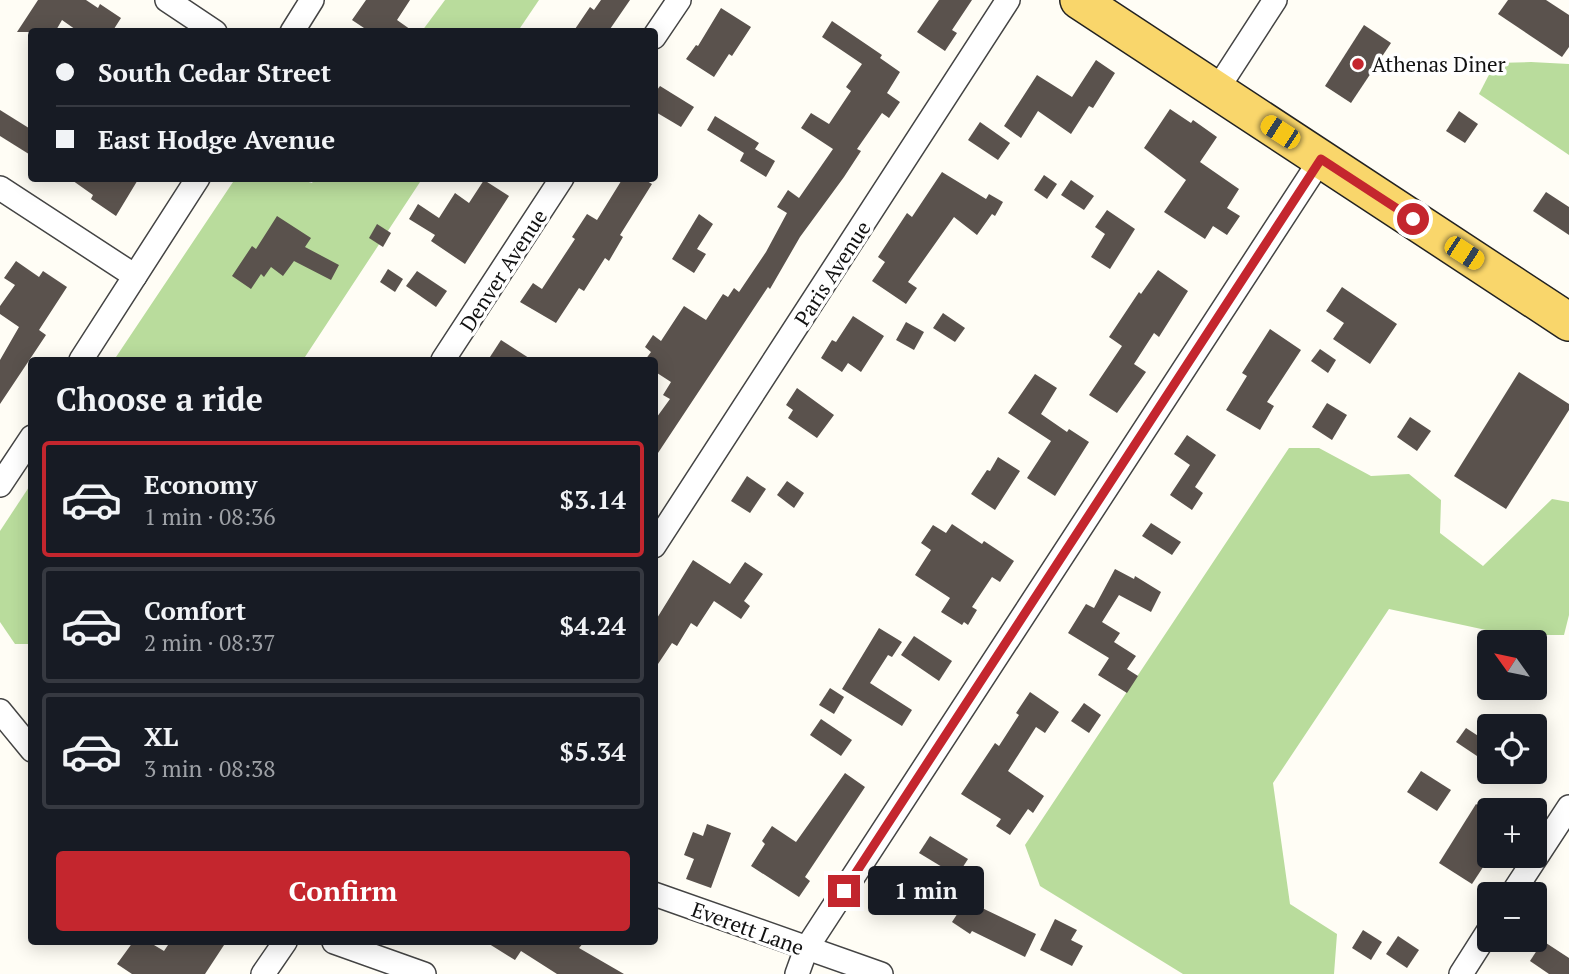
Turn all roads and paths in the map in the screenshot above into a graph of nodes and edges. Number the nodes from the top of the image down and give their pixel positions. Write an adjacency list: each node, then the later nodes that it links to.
1 (167, 0): 7 (street)
2 (312, 0): 8 (street)
3 (679, 0): 9 (street)
4 (1009, 0): 21 (street, Paris Avenue)
5 (1079, 0): 10 (main road)
6 (1275, 0): 10 (street)
7 (209, 28)
8 (294, 28)
9 (658, 31)
10 (1216, 91): 11 (main road)
11 (1321, 159): 16 (main road); 29 (street)
12 (195, 182): 15 (street)
13 (559, 182): 18 (street, Denver Avenue)
14 (0, 188): 15 (street)
15 (135, 276): 17 (street)
16 (1569, 322)
17 (83, 357)
18 (445, 357)
19 (28, 443): 20 (street)
20 (0, 484)
21 (658, 540)
22 (0, 711): 23 (street)
23 (28, 745)
24 (1569, 807): 25 (street)
25 (1521, 882)
26 (658, 895): 29 (street, Everett Lane)
27 (283, 945): 31 (street)
28 (342, 945): 32 (street)
29 (806, 949): 33 (street); 34 (street, Everett Lane)
30 (1477, 949): 35 (street)
31 (263, 974)
32 (424, 974)
33 (797, 974)
34 (881, 974)
35 (1461, 974)

